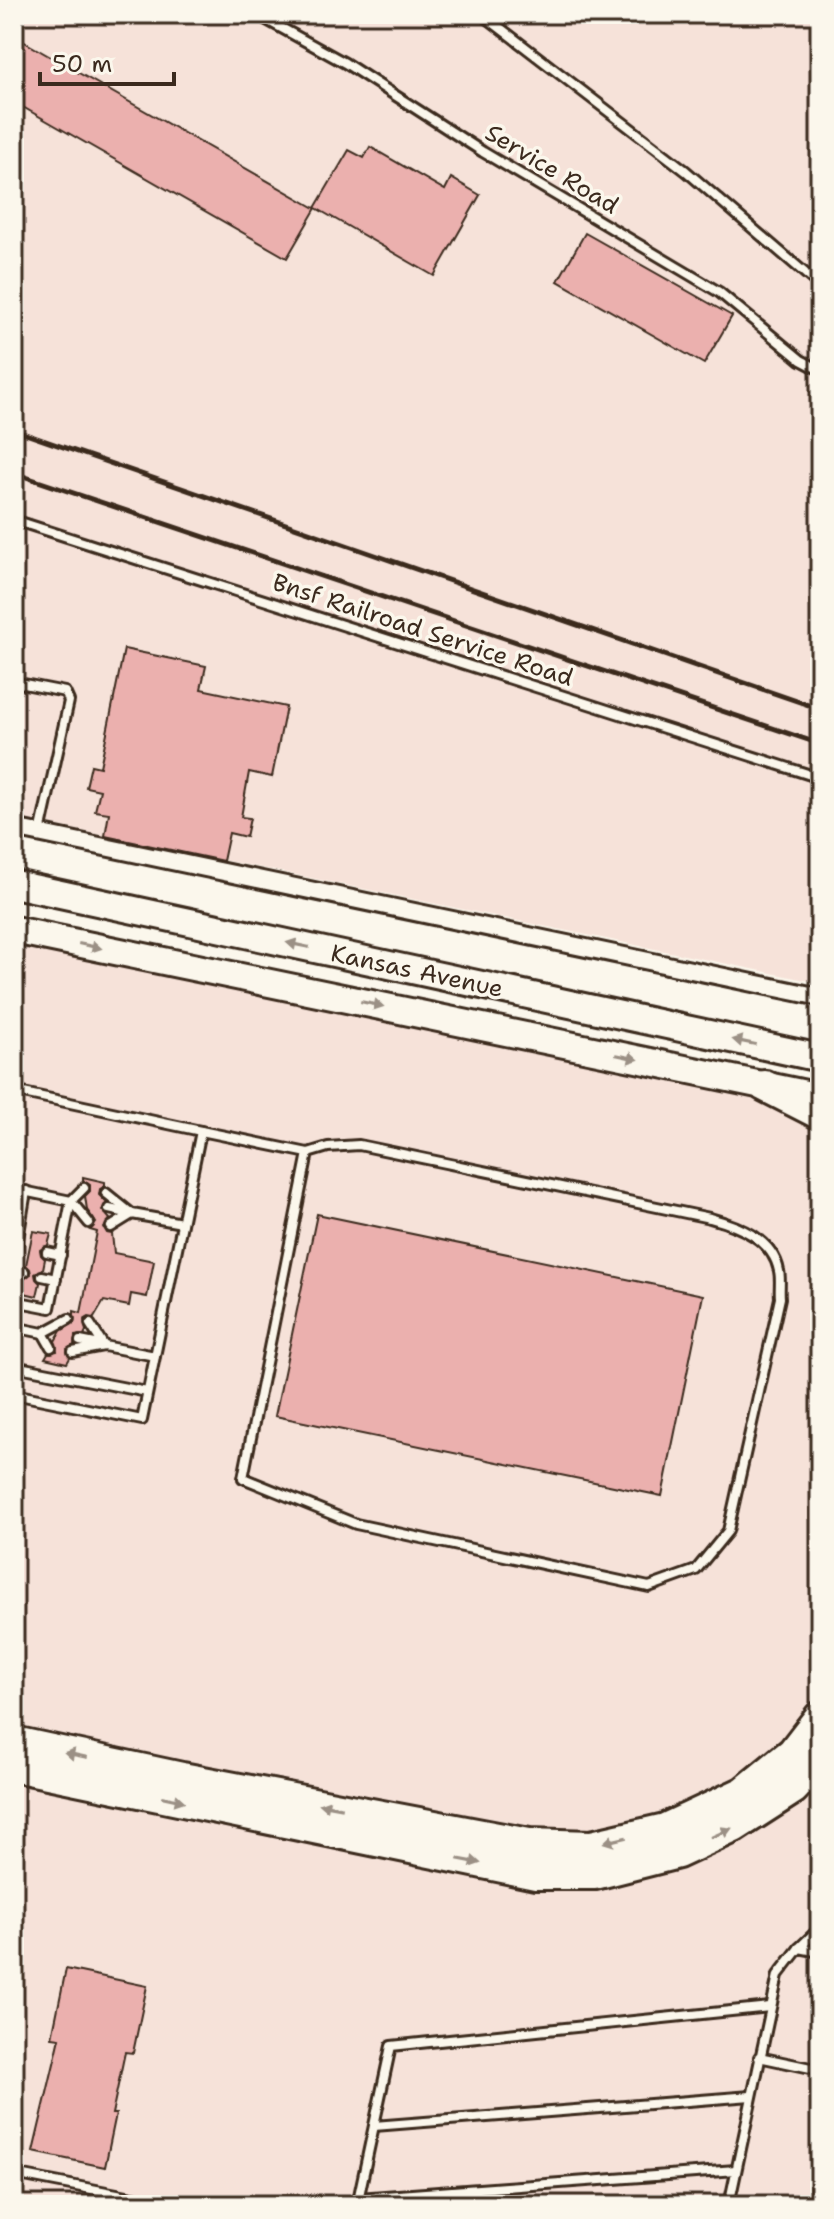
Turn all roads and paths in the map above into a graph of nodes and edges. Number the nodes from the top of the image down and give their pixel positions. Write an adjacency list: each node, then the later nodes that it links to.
1 (256, 14): 4 (lane, Service Road)
2 (482, 14): 3 (lane)
3 (820, 286)
4 (820, 370)
5 (14, 520): 7 (lane, Bnsf Railroad Service Road)
6 (14, 682): 9 (lane)
7 (820, 778)
8 (14, 828): 9 (street)
9 (40, 833): 12 (street)
10 (14, 884): 13 (main road, Kansas Avenue, one-way to 10)
11 (14, 930): 14 (main road, Kansas Avenue, one-way to 14)
12 (820, 997)
13 (820, 1058)
14 (765, 1086): 16 (main road, Kansas Avenue); 17 (highway)
15 (14, 1091): 18 (lane)
16 (820, 1097)
17 (820, 1114)
18 (201, 1131): 19 (lane); 29 (lane)
19 (308, 1153): 19 (lane)
20 (84, 1188): 24 (lane)
21 (14, 1189): 22 (lane)
22 (26, 1191): 24 (lane); 31 (lane)
23 (106, 1193): 27 (lane)
24 (71, 1201): 25 (lane); 28 (lane); 34 (lane)
25 (86, 1204)
26 (109, 1209): 27 (lane)
27 (132, 1214): 29 (lane); 30 (lane)
28 (89, 1223)
29 (182, 1223): 50 (lane)
30 (111, 1227)
31 (17, 1246): 32 (lane); 35 (lane)
32 (29, 1249)
33 (47, 1252): 34 (lane)
34 (61, 1255): 39 (lane)
35 (14, 1263)
36 (14, 1270): 37 (lane)
37 (24, 1272)
38 (42, 1276): 39 (lane)
39 (56, 1279): 40 (lane)
40 (14, 1301)
41 (69, 1319): 44 (lane)
42 (90, 1324): 47 (lane)
43 (14, 1327): 44 (lane)
44 (43, 1333): 45 (lane); 48 (lane)
45 (58, 1336)
46 (80, 1341): 47 (lane)
47 (104, 1346): 49 (lane); 50 (lane)
48 (51, 1347)
49 (73, 1352)
50 (155, 1356): 52 (lane)
51 (14, 1366): 52 (lane)
52 (147, 1392): 53 (lane)
53 (14, 1394)
54 (820, 1717): 55 (highway, one-way to 55)
55 (14, 1742)
56 (820, 1760): 57 (highway, one-way to 56)
57 (14, 1766)
58 (820, 1928): 59 (lane)
59 (799, 1948): 60 (lane); 61 (lane)
60 (820, 1952)
61 (770, 2007): 62 (lane); 65 (lane)
62 (759, 2057): 63 (lane); 64 (lane)
63 (820, 2070)
64 (751, 2096): 65 (lane); 66 (lane)
65 (374, 2126): 68 (lane)
66 (736, 2170): 68 (lane); 70 (lane)
67 (14, 2174): 69 (lane)
68 (358, 2201)
69 (174, 2205)
70 (729, 2205)

